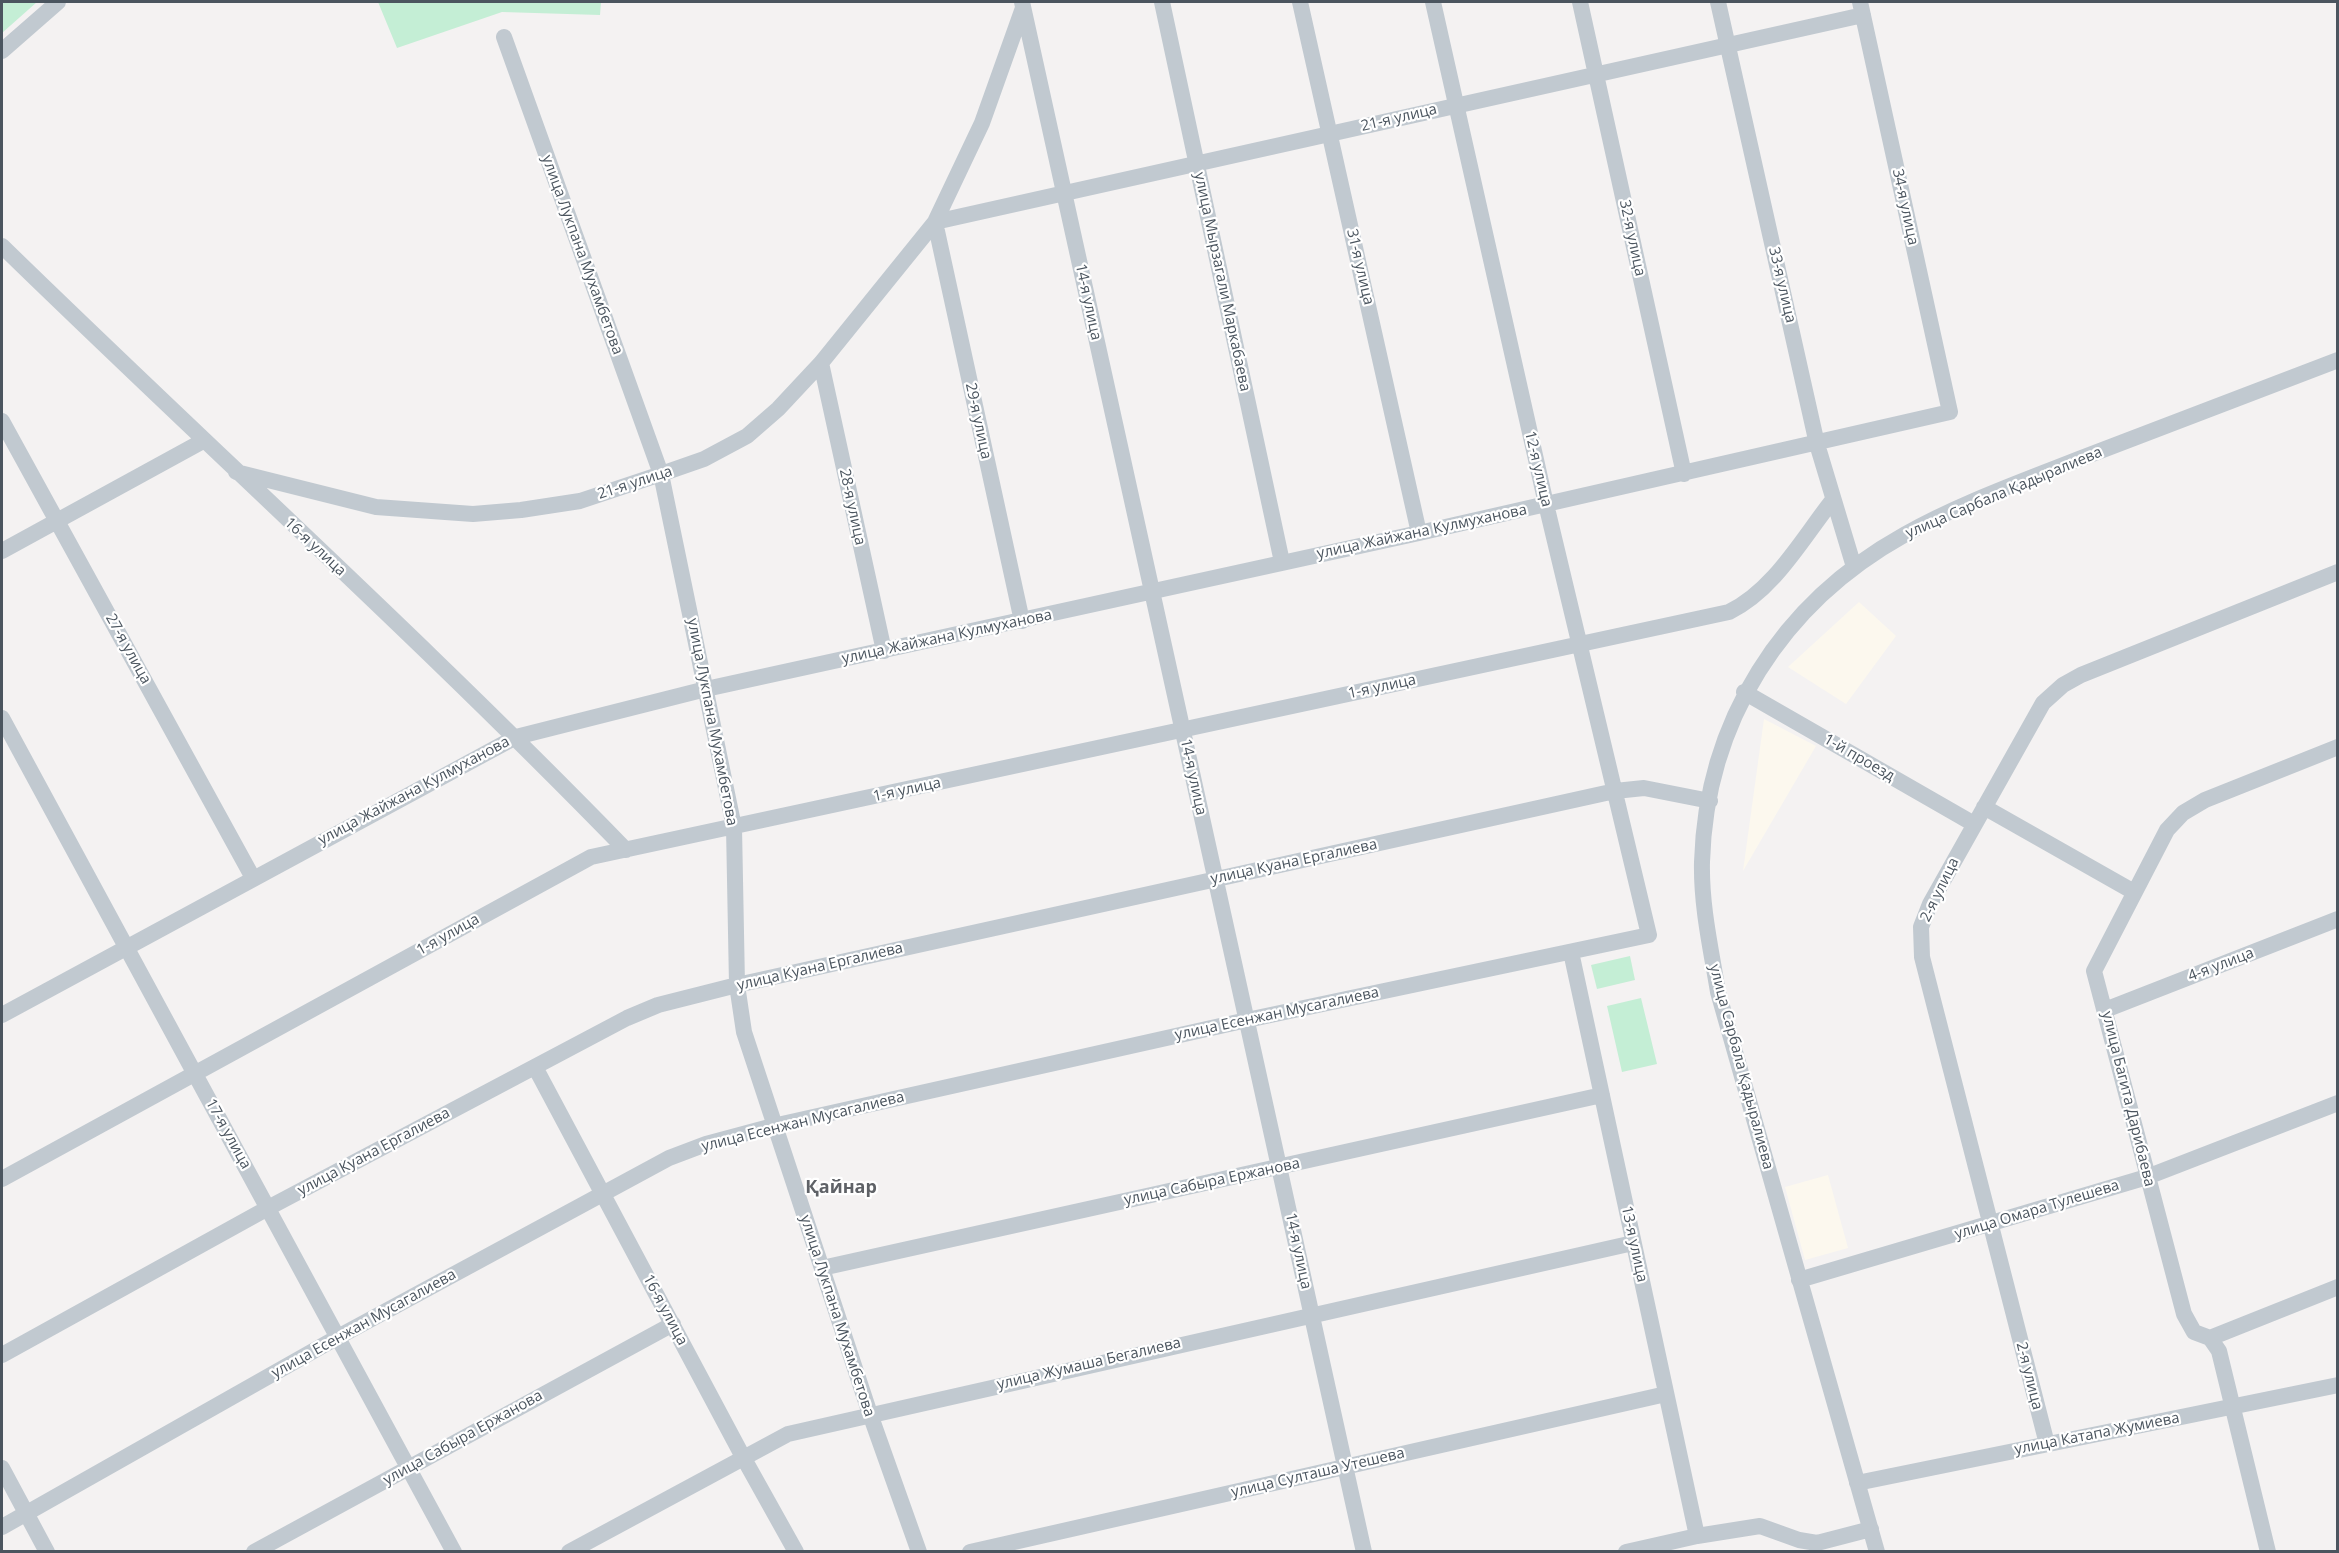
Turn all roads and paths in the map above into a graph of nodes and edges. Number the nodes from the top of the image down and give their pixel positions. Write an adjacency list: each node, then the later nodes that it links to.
1 (58, 2): 11 (street)
2 (1162, 2): 15 (street, улица Мырзагали Маркабаева)
3 (1300, 2): 14 (street, 31-я улица)
4 (1433, 2): 13 (street, 12-я улица)
5 (1580, 2): 12 (street, 32-я улица)
6 (1718, 2): 10 (street, 33-я улица)
7 (1023, 4): 16 (street, 14-я улица); 17 (street, 21-я улица)
8 (1862, 8): 10 (street, 21-я улица); 21 (street, 34-я улица)
9 (504, 37): 26 (street, улица Лукпана Мухамбетова)
10 (1728, 45): 12 (street, 21-я улица); 24 (street, 33-я улица)
11 (2, 51)
12 (1596, 74): 13 (street, 21-я улица); 27 (street, 32-я улица)
13 (1456, 106): 14 (street, 21-я улица); 29 (street, 12-я улица)
14 (1330, 134): 15 (street, 21-я улица); 31 (street, 31-я улица)
15 (1197, 163): 16 (street, 21-я улица); 33 (street, улица Мырзагали Маркабаева)
16 (1064, 193): 17 (street, 21-я улица); 36 (street, 14-я улица)
17 (935, 222): 20 (street, 21-я улица); 37 (street, 29-я улица)
18 (2, 246): 23 (street, 16-я улица)
19 (2337, 360): 34 (street, улица Сарбала Қадыралиева)
20 (820, 363): 26 (street, 21-я улица); 39 (street, 28-я улица)
21 (1950, 412): 24 (street, улица Жайжана Кулмуханова)
22 (2, 421): 30 (street, 27-я улица)
23 (203, 441): 25 (street, 16-я улица); 30 (street)
24 (1817, 444): 27 (street, улица Жайжана Кулмуханова); 28 (street, 33-я улица)
25 (236, 472): 26 (street, 21-я улица); 44 (street, 16-я улица)
26 (661, 474): 40 (street, улица Лукпана Мухамбетова)
27 (1684, 474): 29 (street, улица Жайжана Кулмуханова)
28 (1832, 501): 34 (street, 33-я улица); 38 (street, 1-я улица)
29 (1546, 504): 31 (street, улица Жайжана Кулмуханова); 38 (street, 12-я улица)
30 (57, 521): 32 (street); 52 (street, 27-я улица)
31 (1419, 533): 33 (street, улица Жайжана Кулмуханова)
32 (2, 551)
33 (1282, 562): 36 (street, улица Жайжана Кулмуханова)
34 (1854, 567): 41 (street, улица Сарбала Қадыралиева)
35 (2337, 572): 48 (street, 2-я улица)
36 (1152, 592): 37 (street, улица Жайжана Кулмуханова); 43 (street, 14-я улица)
37 (1022, 621): 39 (street, улица Жайжана Кулмуханова)
38 (1579, 645): 43 (street, 1-я улица); 46 (street, 12-я улица)
39 (884, 651): 40 (street, улица Жайжана Кулмуханова)
40 (706, 689): 44 (street, улица Жайжана Кулмуханова); 50 (street, улица Лукпана Мухамбетова)
41 (1744, 692): 47 (street, улица Сарбала Қадыралиева); 49 (street, 1-й проезд)
42 (2, 718): 57 (street, 17-я улица)
43 (1183, 730): 50 (street, 1-я улица); 53 (street, 14-я улица)
44 (516, 737): 51 (street, 16-я улица); 52 (street, улица Жайжана Кулмуханова)
45 (2337, 747): 54 (street, улица Багита Дарибаева)
46 (1615, 791): 47 (street, улица Куана Ергалиева); 53 (street, улица Куана Ергалиева); 56 (street, 12-я улица)
47 (1710, 801): 76 (street, улица Сарбала Қадыралиева)
48 (1984, 807): 49 (street, 2-я улица); 54 (street)
49 (1974, 824): 73 (street, 2-я улица)
50 (734, 827): 51 (street, 1-я улица); 59 (street, улица Лукпана Мухамбетова)
51 (626, 850): 64 (street, 1-я улица)
52 (253, 878): 57 (street, улица Жайжана Кулмуханова)
53 (1216, 879): 59 (street, улица Куана Ергалиева); 62 (street, 14-я улица)
54 (2134, 892): 61 (street, улица Багита Дарибаева)
55 (2337, 920): 61 (street, 4-я улица)
56 (1649, 935): 58 (street, улица Есенжан Мусагалиева)
57 (126, 947): 60 (street, улица Жайжана Кулмуханова); 64 (street, 17-я улица)
58 (1571, 952): 62 (street, улица Есенжан Мусагалиева); 65 (street, 13-я улица)
59 (737, 985): 63 (street, улица Куана Ергалиева); 67 (street, улица Лукпана Мухамбетова)
60 (4, 1009)
61 (2105, 1010): 69 (street, улица Багита Дарибаева)
62 (1247, 1020): 67 (street, улица Есенжан Мусагалиева); 68 (street, 14-я улица)
63 (535, 1067): 71 (street, 16-я улица); 72 (street, улица Куана Ергалиева)
64 (195, 1073): 70 (street, 1-я улица); 72 (street, 17-я улица)
65 (1602, 1095): 68 (street, улица Сабыра Ержанова); 74 (street, 13-я улица)
66 (2337, 1103): 69 (street, улица Омара Тулешева)
67 (773, 1126): 71 (street, улица Есенжан Мусагалиева); 75 (street, улица Лукпана Мухамбетова)
68 (1279, 1167): 75 (street, улица Сабыра Ержанова); 78 (street, 14-я улица)
69 (2147, 1177): 73 (street, улица Омара Тулешева); 81 (street, улица Багита Дарибаева)
70 (2, 1179)
71 (603, 1196): 79 (street, 16-я улица); 80 (street, улица Есенжан Мусагалиева)
72 (268, 1208): 80 (street, 17-я улица); 82 (street, улица Куана Ергалиева)
73 (1991, 1225): 76 (street, улица Омара Тулешева); 87 (street, 2-я улица)
74 (1634, 1243): 78 (street, улица Жумаша Бегалиева); 84 (street, 13-я улица)
75 (822, 1268): 86 (street, улица Лукпана Мухамбетова)
76 (1799, 1280): 92 (street, улица Сарбала Қадыралиева)
77 (2337, 1287): 81 (street)
78 (1311, 1314): 86 (street, улица Жумаша Бегалиева); 90 (street, 14-я улица)
79 (673, 1324): 88 (street, 16-я улица); 89 (street, улица Сабыра Ержанова)
80 (338, 1337): 89 (street, 17-я улица); 93 (street, улица Есенжан Мусагалиева)
81 (2210, 1338): 85 (street, улица Багита Дарибаева)
82 (2, 1355)
83 (2337, 1385): 85 (street, улица Катапа Жумиева)
84 (1666, 1394): 90 (street, улица Султаша Утешева); 96 (street, 13-я улица)
85 (2235, 1407): 87 (street, улица Катапа Жумиева); 107 (street, улица Багита Дарибаева)
86 (870, 1414): 88 (street, улица Жумаша Бегалиева); 102 (street, улица Лукпана Мухамбетова)
87 (2047, 1443): 92 (street, улица Катапа Жумиева)
88 (743, 1457): 100 (street, улица Жумаша Бегалиева); 101 (street, 16-я улица)
89 (409, 1467): 98 (street, улица Сабыра Ержанова); 99 (street, 17-я улица)
90 (1345, 1467): 103 (street, улица Султаша Утешева); 104 (street, 14-я улица)
91 (2, 1468): 93 (street)
92 (1857, 1483): 95 (street, улица Сарбала Қадыралиева)
93 (26, 1514): 94 (street, улица Есенжан Мусагалиева); 97 (street)
94 (2, 1527)
95 (1871, 1529): 96 (street); 106 (street, улица Сарбала Қадыралиева)
96 (1697, 1536): 105 (street)
97 (46, 1551)
98 (254, 1551)
99 (454, 1551)
100 (569, 1551)
101 (796, 1551)
102 (919, 1551)
103 (970, 1551)
104 (1364, 1551)
105 (1626, 1551)
106 (1876, 1551)
107 (2268, 1551)

